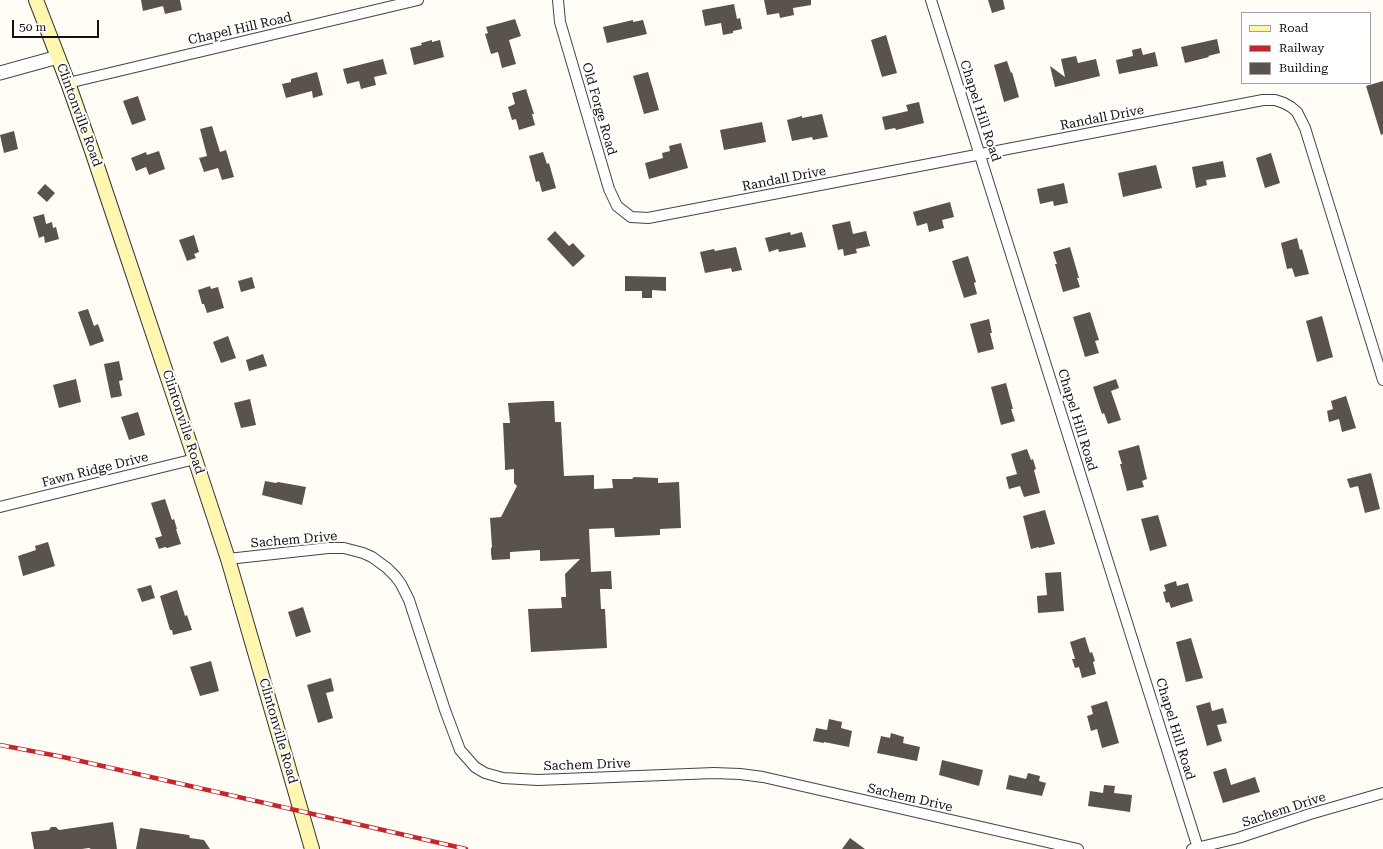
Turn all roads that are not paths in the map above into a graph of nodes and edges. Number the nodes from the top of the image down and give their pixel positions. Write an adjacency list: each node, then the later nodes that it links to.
1 (36, 0): 5 (main road, Clintonville Road)
2 (418, 0): 7 (street, Chapel Hill Road)
3 (558, 0): 9 (street, Old Forge Road)
4 (931, 0): 8 (street, Chapel Hill Road)
5 (58, 57): 6 (street); 7 (main road, Clintonville Road)
6 (0, 73)
7 (68, 82): 11 (main road, Clintonville Road)
8 (980, 155): 9 (street, Randall Drive); 10 (street, Randall Drive); 15 (street, Chapel Hill Road)
9 (631, 217)
10 (1383, 380)
11 (195, 459): 12 (street, Fawn Ridge Drive); 13 (main road, Clintonville Road)
12 (0, 507)
13 (228, 559): 16 (main road, Clintonville Road); 17 (street, Sachem Drive)
14 (1383, 793): 15 (street, Sachem Drive)
15 (1195, 848)
16 (312, 849)
17 (1078, 849)

